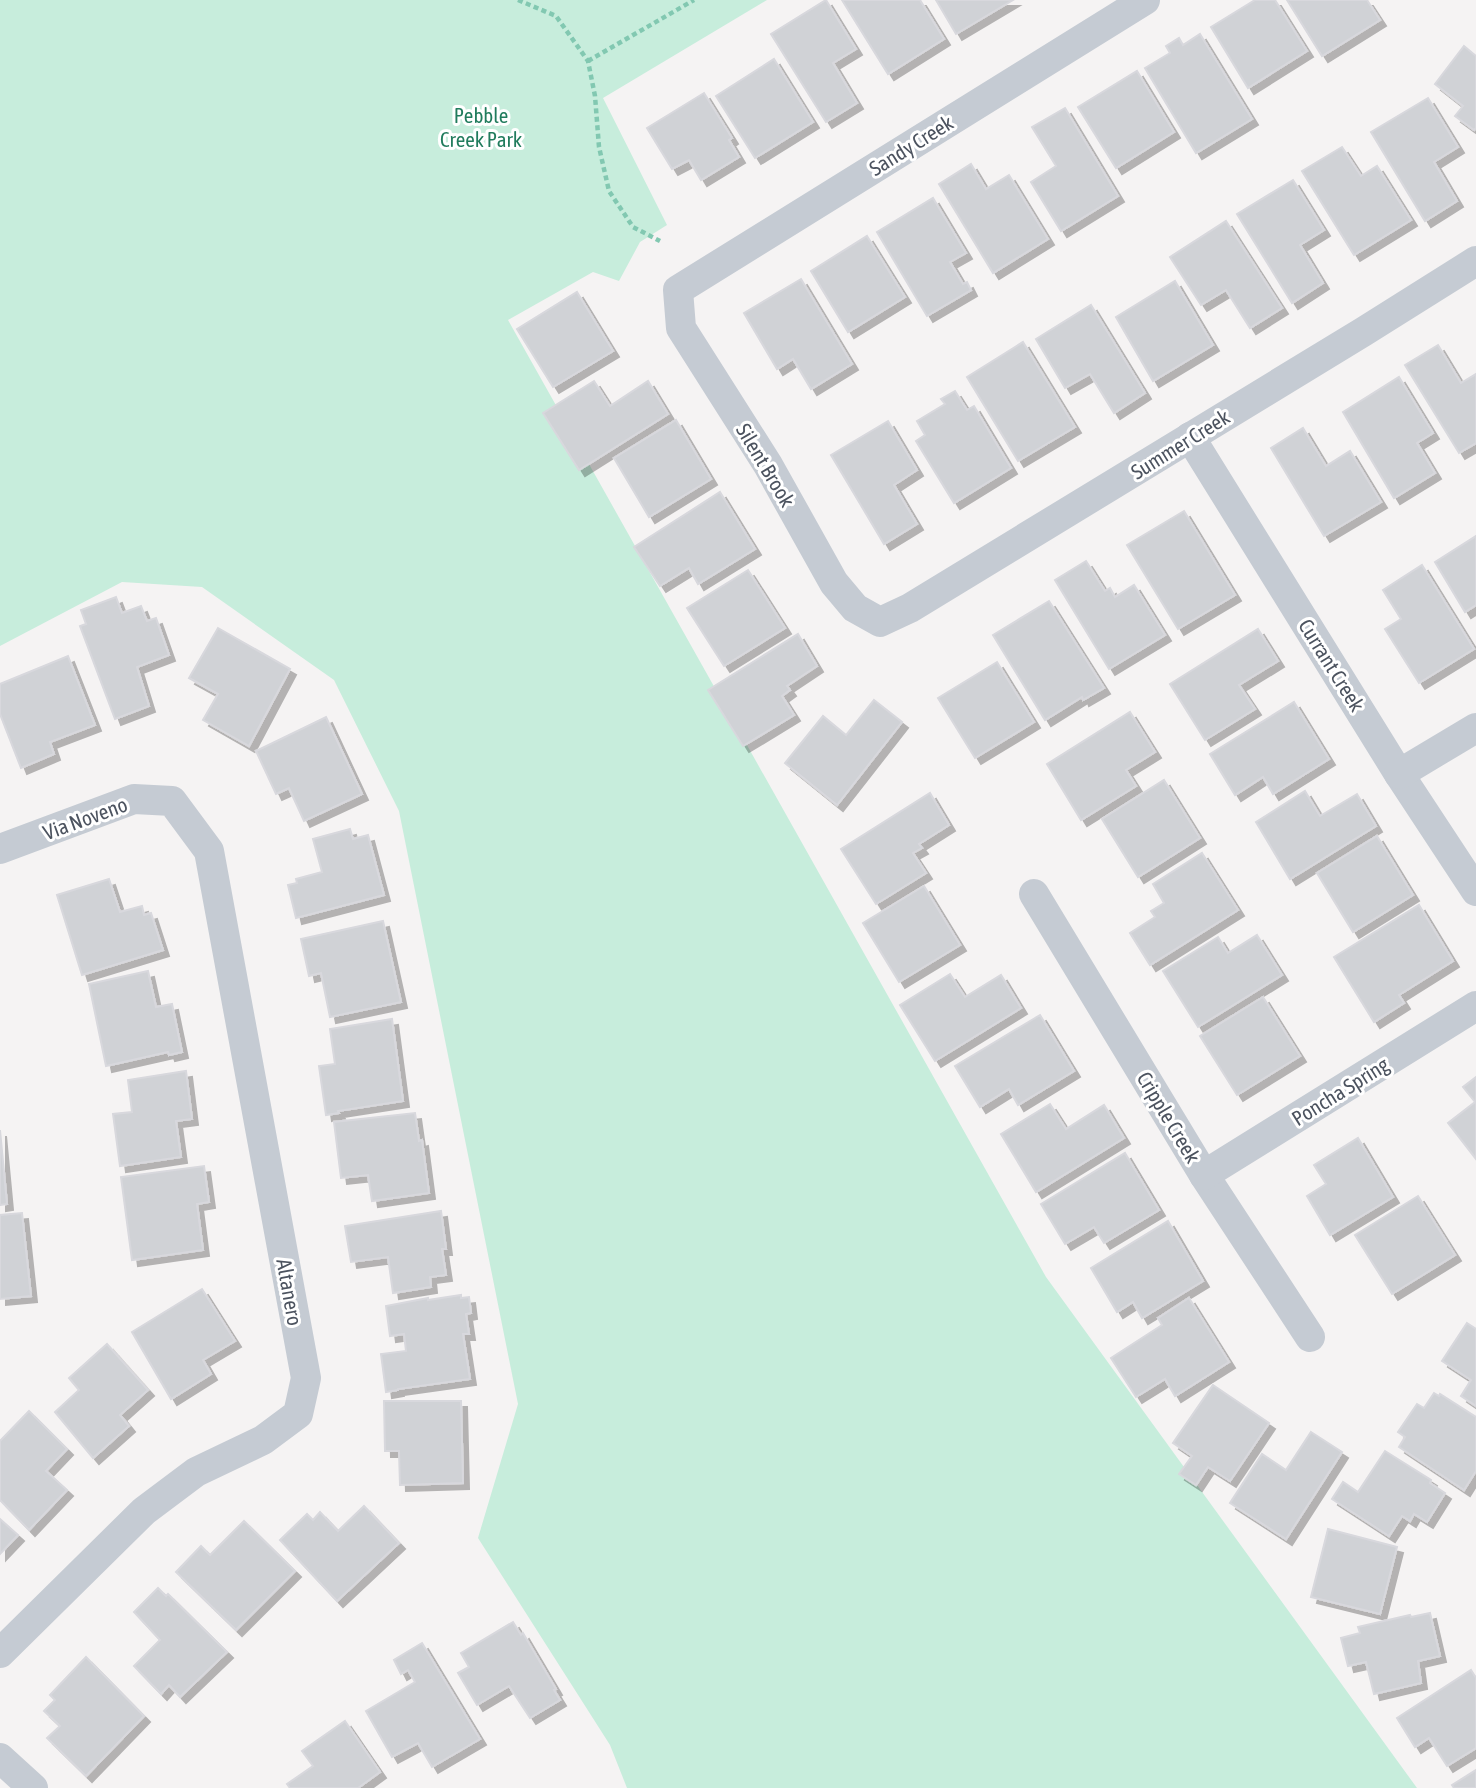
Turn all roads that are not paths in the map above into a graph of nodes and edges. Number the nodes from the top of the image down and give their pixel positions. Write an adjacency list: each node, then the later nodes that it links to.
1 (1145, 0): 3 (street, Sandy Creek)
2 (1476, 261): 4 (street, Summer Creek)
3 (678, 290): 5 (street, Silent Brook)
4 (1190, 437): 5 (street, Summer Creek); 7 (street, Currant Creek)
5 (880, 622)
6 (1476, 728): 7 (street)
7 (1399, 774): 10 (street, Currant Creek)
8 (172, 801): 9 (street, Via Noveno); 15 (street, Altanero)
9 (0, 849)
10 (1476, 891)
11 (1034, 894): 13 (street, Cripple Creek)
12 (1476, 1006): 13 (street, Poncha Spring)
13 (1205, 1175): 14 (street, Cripple Creek)
14 (1310, 1337)
15 (0, 1653)
16 (0, 1758): 17 (street)
17 (33, 1788)

